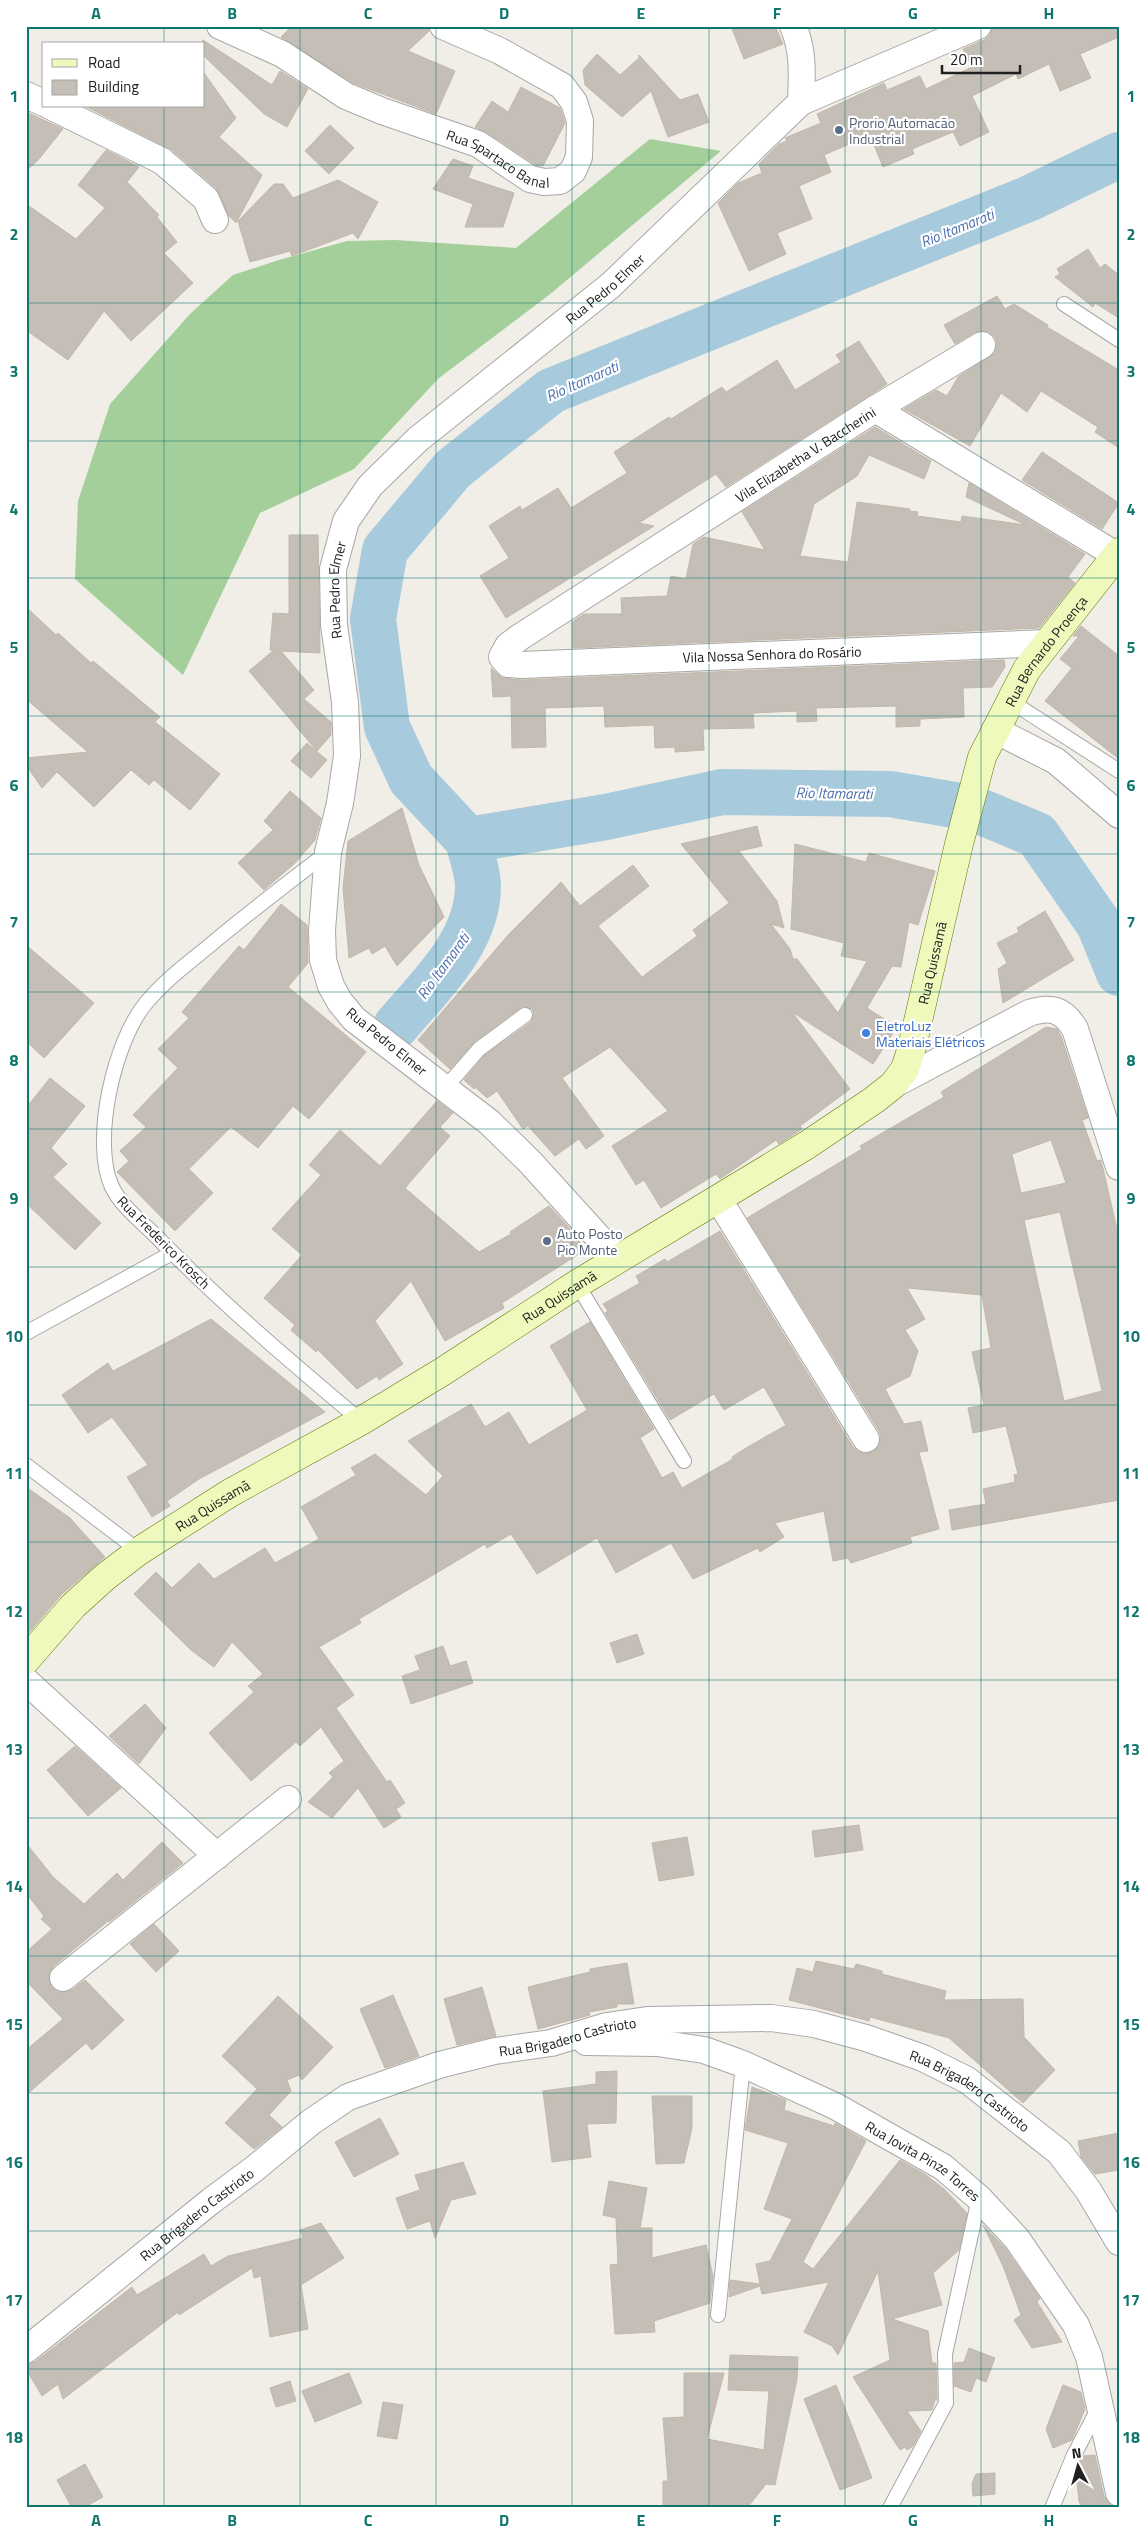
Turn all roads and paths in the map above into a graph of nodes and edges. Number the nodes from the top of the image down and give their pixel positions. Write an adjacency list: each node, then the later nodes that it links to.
1 (220, 26): 2 (street, Rua Spartaco Banal)
2 (443, 26)
3 (793, 26): 7 (street)
4 (978, 26): 7 (street)
5 (26, 94): 6 (street)
6 (42, 102)
7 (801, 102): 22 (street, Rua Pedro Elmer)
8 (54, 108): 9 (street)
9 (215, 220)
10 (1064, 304): 11 (lane)
11 (1119, 340)
12 (982, 345): 13 (street)
13 (875, 409): 14 (street, Vila Elizabetha V. Baccherini); 16 (street, Vila Elizabetha V. Baccherini)
14 (1117, 554): 15 (street, Rua Bernardo Proença)
15 (1046, 643): 16 (street, Vila Nossa Senhora do Rosário); 17 (street, Rua Bernardo Proença)
16 (502, 657)
17 (1010, 701): 18 (street, Rua Bernardo Proença); 20 (lane)
18 (996, 730): 19 (street, Rua Bernardo Proença); 21 (street)
19 (982, 758): 24 (street, Rua Quissamã)
20 (1119, 771)
21 (1119, 815)
22 (328, 852): 25 (street, Rua Pedro Elmer); 28 (lane, Rua Frederico Krosch)
23 (525, 1015): 25 (lane)
24 (893, 1085): 26 (street); 27 (street, Rua Quissamã)
25 (446, 1087): 29 (street, Rua Pedro Elmer)
26 (1119, 1167)
27 (719, 1200): 29 (street, Rua Quissamã); 33 (street)
28 (172, 1253): 31 (lane); 32 (lane, Rua Frederico Krosch)
29 (618, 1259): 30 (street, Rua Quissamã)
30 (578, 1284): 32 (street, Rua Quissamã); 34 (lane)
31 (26, 1333)
32 (361, 1421): 36 (street, Rua Quissamã)
33 (866, 1439)
34 (684, 1461)
35 (26, 1465): 36 (lane)
36 (139, 1551): 37 (street, Rua Quissamã)
37 (26, 1660)
38 (26, 1681): 40 (street)
39 (288, 1799): 40 (street)
40 (217, 1856): 41 (street)
41 (64, 1978)
42 (550, 2043): 43 (street, Rua Jovita Pinze Torres); 45 (street, Rua Brigadero Castrioto); 47 (street, Rua Brigadero Castrioto)
43 (743, 2064): 44 (street, Rua Jovita Pinze Torres); 46 (lane)
44 (979, 2198): 48 (street, Rua Jovita Pinze Torres); 50 (lane)
45 (1119, 2242)
46 (718, 2315)
47 (26, 2350)
48 (1100, 2404): 49 (street, Rua Jovita Pinze Torres); 51 (lane)
49 (1119, 2493)
50 (890, 2508)
51 (1052, 2508)

